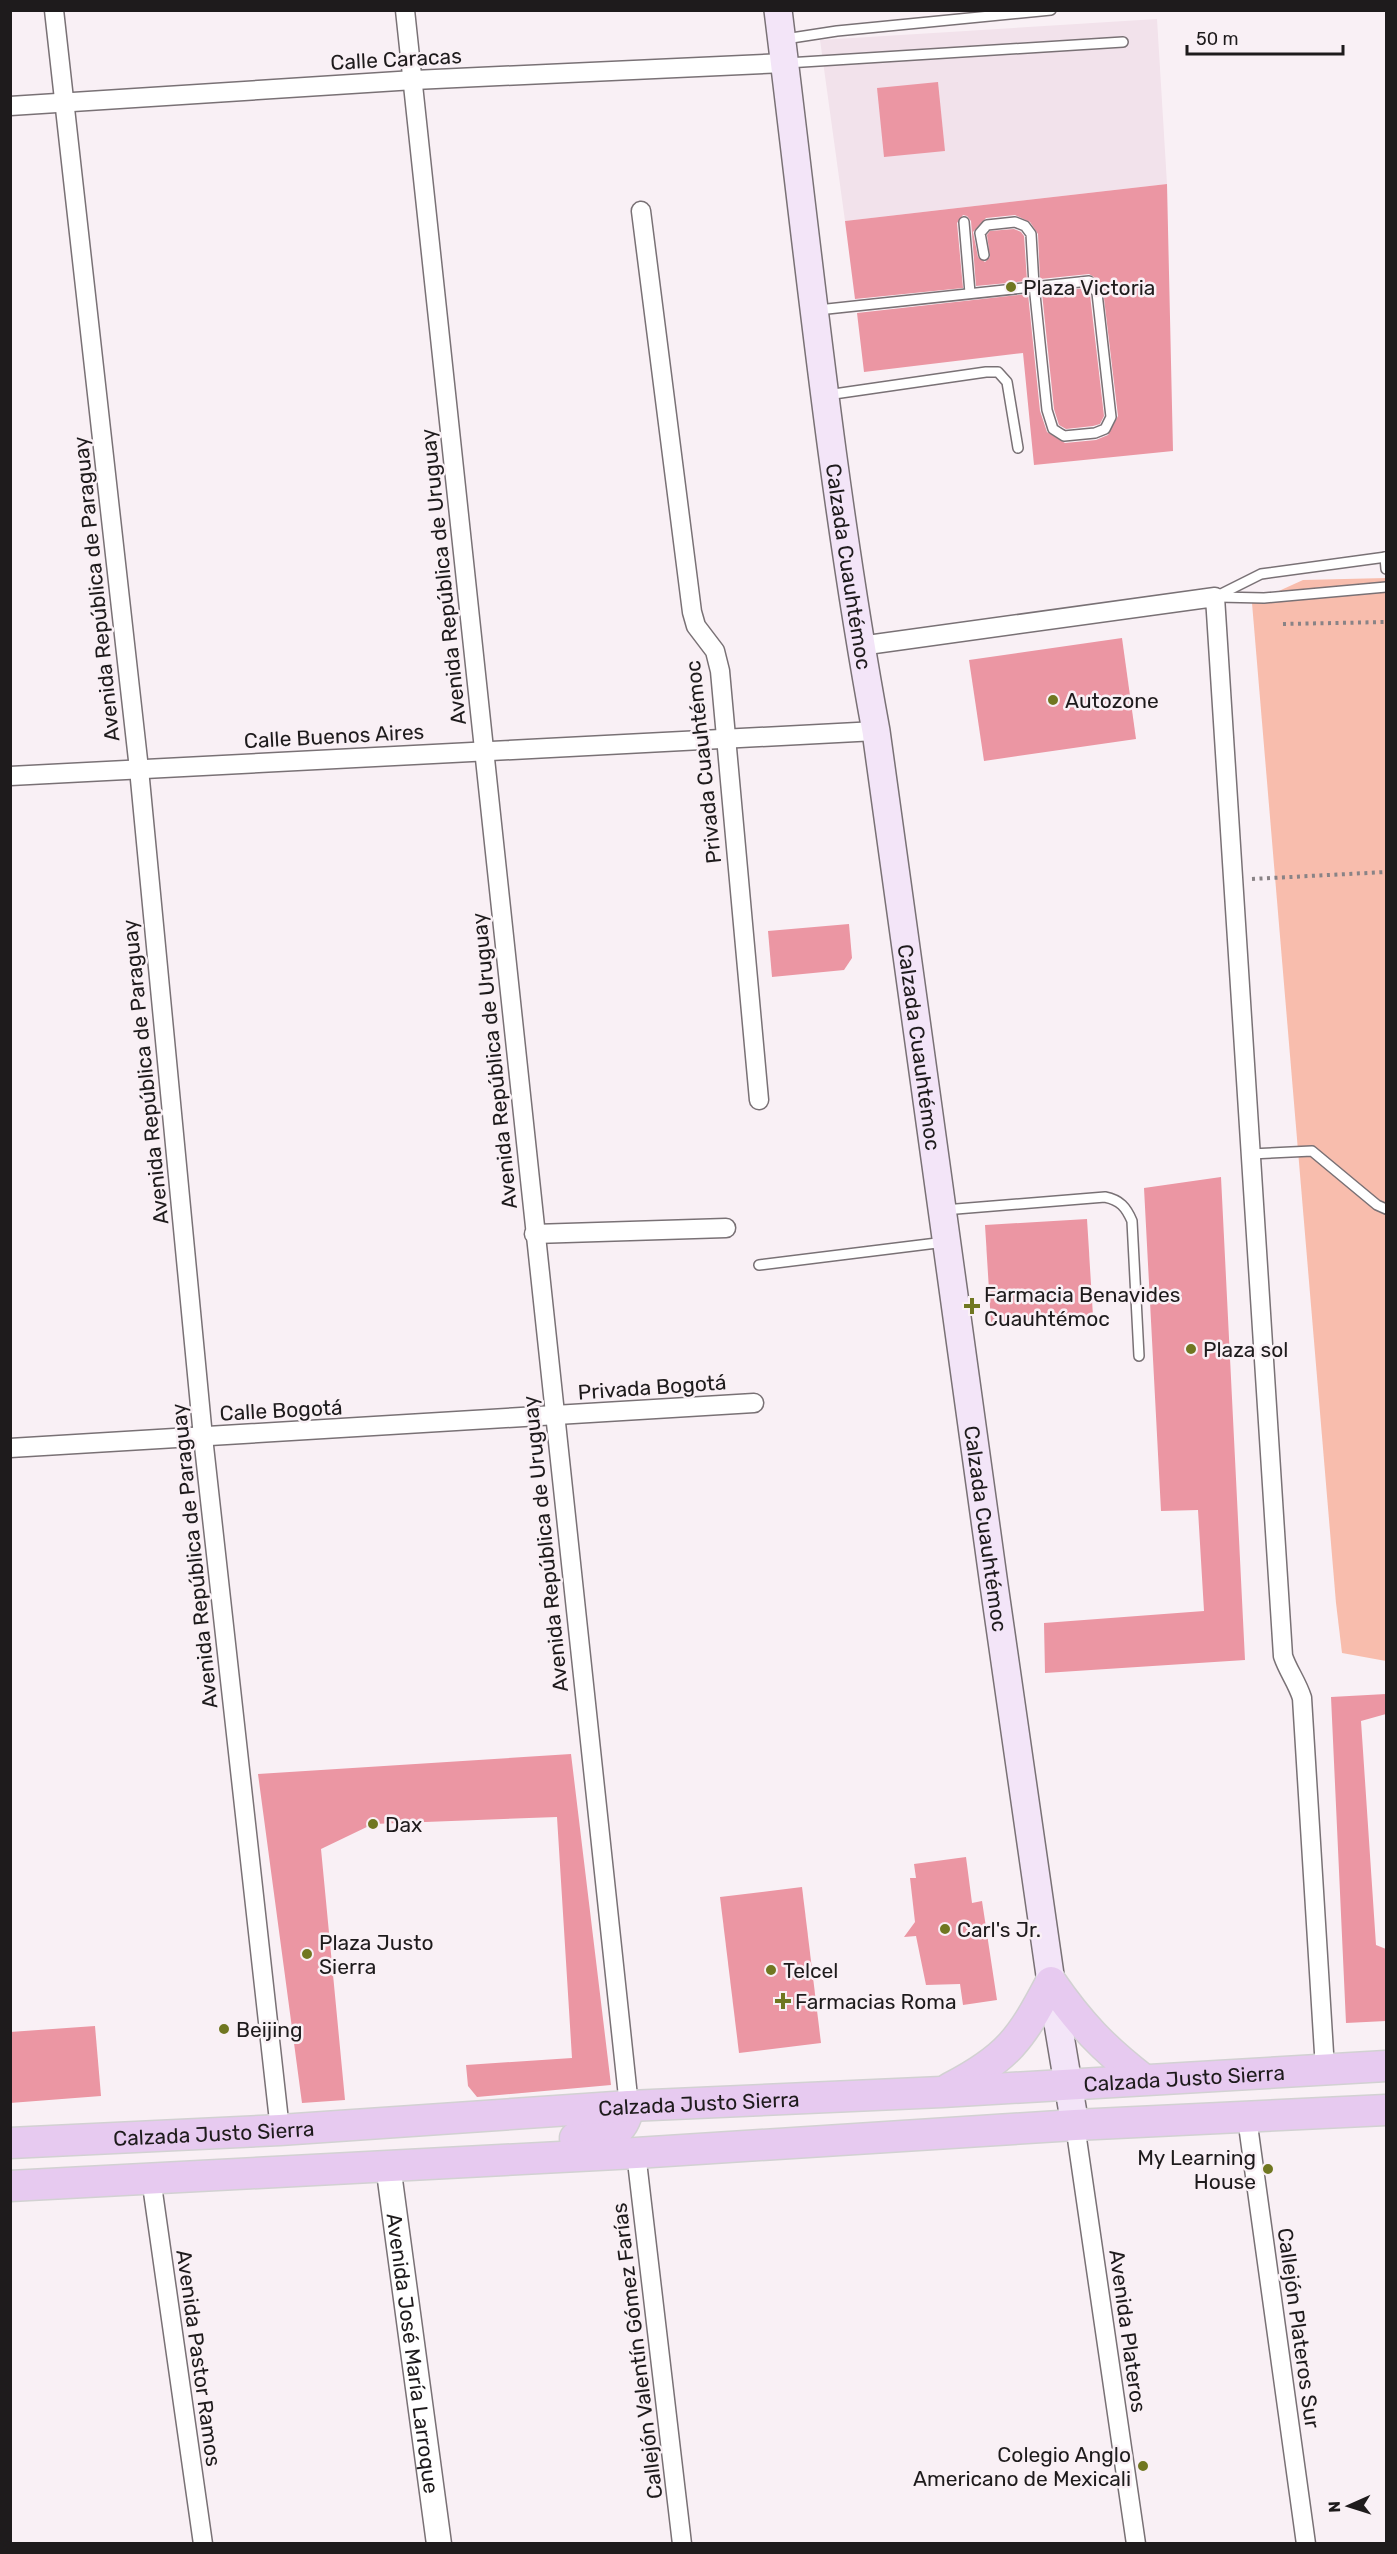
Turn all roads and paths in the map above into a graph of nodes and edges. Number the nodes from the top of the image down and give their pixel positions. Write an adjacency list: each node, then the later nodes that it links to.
1 (54, 10): 9 (street, Avenida República de Paraguay)
2 (405, 10): 8 (street, Avenida República de Uruguay)
3 (778, 10): 7 (main road, Calzada Cuauhtémoc)
4 (1051, 10): 5 (lane)
5 (1022, 12): 7 (lane)
6 (1123, 42): 7 (lane)
7 (783, 51): 8 (street, Calle Caracas); 16 (main road, Calzada Cuauhtémoc)
8 (414, 80): 9 (street, Calle Caracas); 28 (street, Avenida República de Uruguay)
9 (64, 102): 10 (street, Calle Caracas); 29 (street, Avenida República de Paraguay)
10 (10, 105)
11 (641, 211): 27 (street, Privada Cuauhtémoc)
12 (964, 222): 15 (lane)
13 (984, 255): 14 (lane)
14 (1034, 285): 14 (lane); 15 (lane)
15 (970, 292): 16 (lane)
16 (814, 310): 17 (main road, Calzada Cuauhtémoc)
17 (825, 396): 18 (lane); 25 (main road, Calzada Cuauhtémoc)
18 (1018, 448)
19 (1386, 557): 20 (lane); 22 (lane)
20 (1386, 569)
21 (1386, 587): 22 (lane)
22 (1215, 597): 25 (street); 32 (street)
23 (1386, 622): 24 (path)
24 (1282, 624)
25 (860, 646): 26 (main road, Calzada Cuauhtémoc)
26 (876, 731): 27 (street, Calle Buenos Aires); 36 (main road, Calzada Cuauhtémoc)
27 (726, 738): 28 (street, Calle Buenos Aires); 33 (street, Privada Cuauhtémoc)
28 (483, 750): 29 (street, Calle Buenos Aires); 38 (street, Avenida República de Uruguay)
29 (139, 769): 30 (street, Calle Buenos Aires); 44 (street, Avenida República de Paraguay)
30 (10, 776)
31 (1386, 872): 32 (path)
32 (1233, 880): 34 (street)
33 (759, 1100)
34 (1250, 1154): 35 (lane); 48 (street)
35 (1386, 1209)
36 (942, 1210): 39 (main road, Calzada Cuauhtémoc); 41 (lane)
37 (726, 1228): 38 (street)
38 (534, 1234): 43 (street, Avenida República de Uruguay)
39 (946, 1242): 40 (lane); 46 (main road, Calzada Cuauhtémoc)
40 (759, 1265)
41 (1139, 1356)
42 (754, 1403): 43 (street, Privada Bogotá)
43 (554, 1417): 44 (street, Calle Bogotá); 52 (street, Avenida República de Uruguay)
44 (203, 1437): 45 (street, Calle Bogotá); 56 (street, Avenida República de Paraguay)
45 (10, 1448)
46 (1052, 1983): 49 (main road); 50 (main road, Calzada Cuauhtémoc); 51 (main road)
47 (1386, 2066): 48 (main road, Calzada Justo Sierra)
48 (1325, 2069): 49 (main road, Calzada Justo Sierra)
49 (1143, 2079): 50 (main road, Calzada Justo Sierra)
50 (1067, 2083): 51 (main road, Calzada Justo Sierra); 55 (main road, Calzada Cuauhtémoc)
51 (942, 2092): 52 (main road, Calzada Justo Sierra)
52 (629, 2106): 56 (main road, Calzada Justo Sierra); 59 (main road)
53 (1386, 2110): 54 (main road, Calzada Justo Sierra)
54 (1247, 2118): 55 (main road, Calzada Justo Sierra); 67 (street, Callejón Plateros Sur)
55 (1075, 2125): 58 (main road, Calzada Justo Sierra); 66 (street, Avenida Plateros)
56 (280, 2130): 57 (main road, Calzada Justo Sierra)
57 (10, 2143)
58 (636, 2153): 59 (main road, Calzada Justo Sierra); 65 (street, Callejón Valentín Gómez Farías)
59 (505, 2159): 60 (main road, Calzada Justo Sierra)
60 (388, 2165): 61 (main road, Calzada Justo Sierra); 64 (street, Avenida José María Larroque)
61 (151, 2178): 62 (main road, Calzada Justo Sierra); 63 (street, Avenida Pastor Ramos)
62 (10, 2186)
63 (203, 2544)
64 (439, 2544)
65 (682, 2544)
66 (1136, 2544)
67 (1306, 2544)

